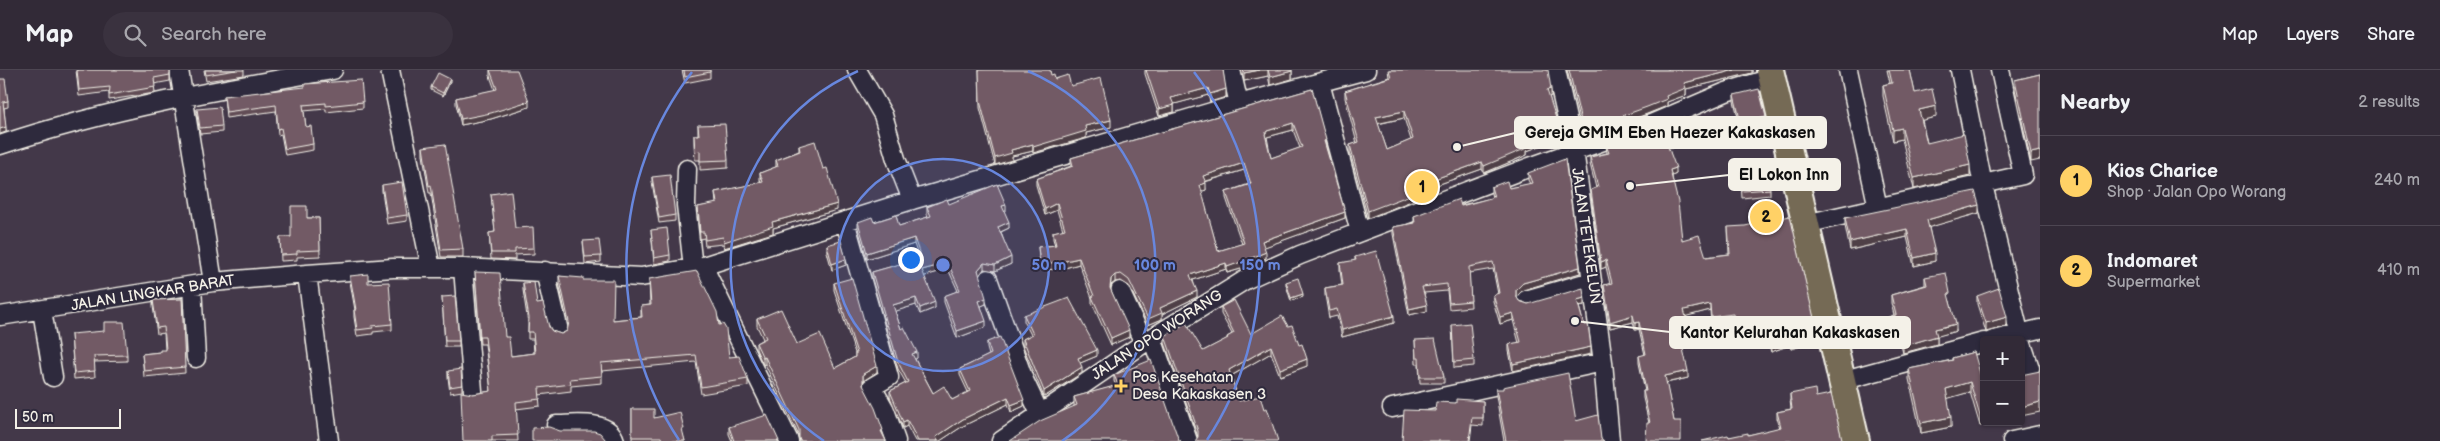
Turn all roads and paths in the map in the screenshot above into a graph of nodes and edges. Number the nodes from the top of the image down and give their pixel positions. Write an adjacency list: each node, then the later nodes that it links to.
1 (179, 70): 13 (street)
2 (333, 70): 13 (street)
3 (390, 70): 25 (street)
4 (857, 70): 19 (street)
5 (1231, 70): 14 (street)
6 (1366, 70): 12 (street, JALAN LINGKAR BARAT)
7 (1556, 70): 16 (street, JALAN TETEKELUN)
8 (1848, 70): 20 (street)
9 (1960, 70): 18 (street)
10 (2000, 70): 18 (street)
11 (1770, 74): 16 (street, JALAN OPO WORANG); 22 (highway)
12 (1320, 83): 14 (street, JALAN LINGKAR BARAT); 23 (street)
13 (183, 97): 15 (street); 31 (street)
14 (1239, 104): 19 (street, JALAN LINGKAR BARAT)
15 (0, 145)
16 (1574, 150): 23 (street, JALAN OPO WORANG); 30 (street, JALAN TETEKELUN)
17 (687, 170): 24 (street)
18 (1983, 185): 20 (street); 39 (street)
19 (912, 200): 21 (street, JALAN LINGKAR BARAT)
20 (1878, 208): 22 (street)
21 (845, 221): 24 (street, JALAN LINGKAR BARAT); 57 (street)
22 (1805, 224): 48 (highway)
23 (1360, 232): 41 (street, JALAN OPO WORANG)
24 (698, 267): 27 (street, JALAN LINGKAR BARAT); 56 (street)
25 (431, 268): 26 (street, JALAN LINGKAR BARAT); 28 (street, JALAN LINGKAR BARAT)
26 (463, 268): 27 (street, JALAN LINGKAR BARAT); 49 (street)
27 (544, 270): 38 (street)
28 (306, 274): 31 (street, JALAN LINGKAR BARAT); 54 (street)
29 (988, 279): 51 (street)
30 (1592, 281): 34 (street); 45 (street, JALAN TETEKELUN)
31 (213, 282): 32 (street, JALAN LINGKAR BARAT)
32 (192, 286): 35 (street, JALAN LINGKAR BARAT); 44 (street)
33 (1120, 291): 41 (street)
34 (1526, 300)
35 (42, 310): 36 (street, JALAN LINGKAR BARAT); 47 (street)
36 (0, 316)
37 (2040, 329): 40 (street)
38 (559, 331)
39 (2020, 336)
40 (2024, 336)
41 (1148, 341): 51 (street, JALAN OPO WORANG); 59 (street)
42 (1980, 343): 48 (street)
43 (2025, 353): 46 (street)
44 (196, 358)
45 (1603, 362): 50 (street); 60 (street, JALAN TETEKELUN)
46 (2030, 368)
47 (53, 377)
48 (1841, 381): 61 (highway)
49 (473, 392)
50 (1392, 408)
51 (1040, 414): 58 (street, JALAN OPO WORANG)
52 (556, 425): 55 (street)
53 (2040, 435): 62 (street)
54 (329, 441)
55 (615, 441)
56 (789, 441)
57 (896, 441)
58 (1001, 441)
59 (1188, 441)
60 (1610, 441)
61 (1856, 441)
62 (2012, 441)

